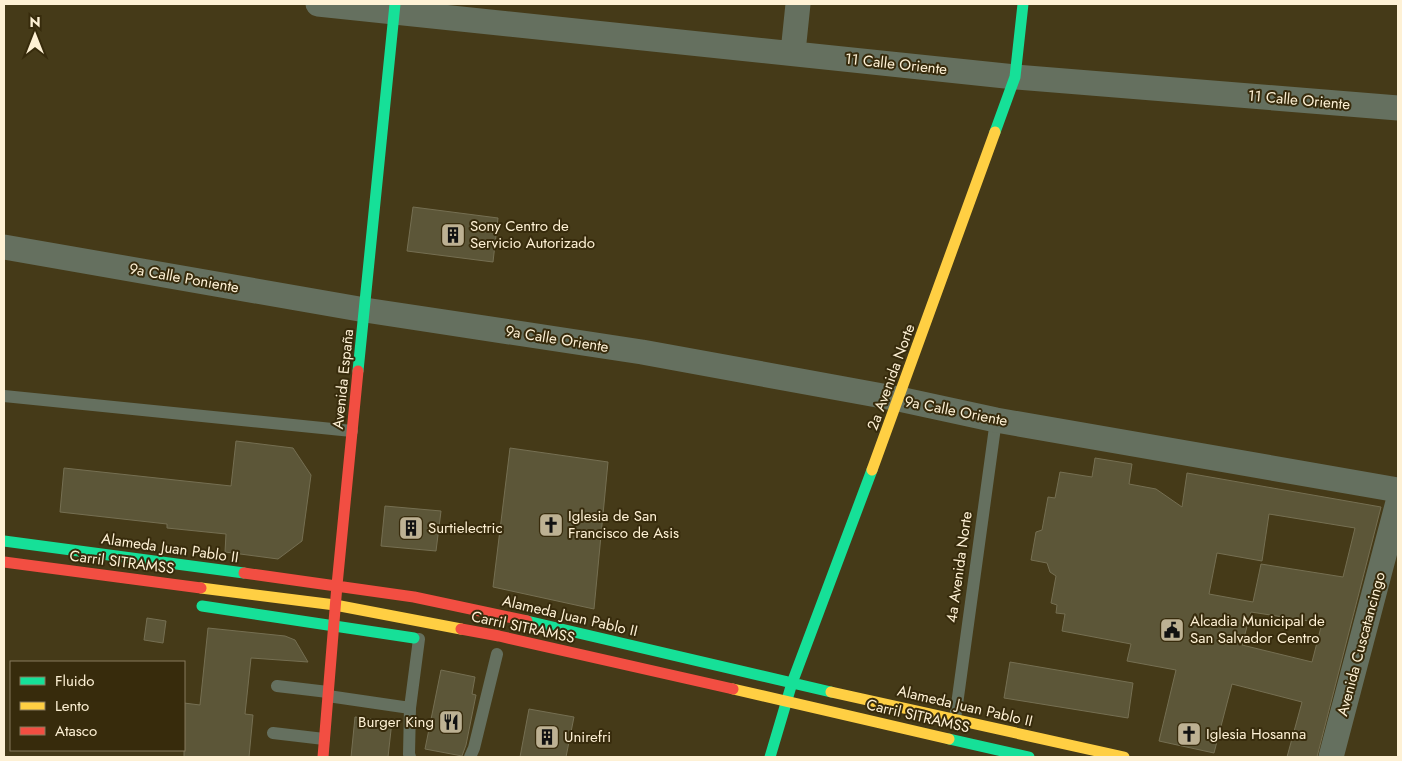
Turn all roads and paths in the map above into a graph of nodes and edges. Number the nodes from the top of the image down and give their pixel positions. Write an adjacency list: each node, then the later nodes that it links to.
1 (318, 4): 4 (street, 11 Calle Oriente)
2 (798, 4): 5 (street)
3 (1023, 4): 6 (main road, 2a Avenida Norte)
4 (395, 8): 5 (street, 11 Calle Oriente); 9 (main road, Avenida España)
5 (793, 52): 6 (street, 11 Calle Oriente)
6 (1016, 77): 7 (street, 11 Calle Oriente); 11 (main road, 2a Avenida Norte)
7 (1398, 108)
8 (4, 247): 9 (street, 9a Calle Poniente)
9 (365, 310): 11 (street, 9a Calle Oriente); 13 (main road, Avenida España)
10 (4, 396): 13 (lane)
11 (899, 399): 12 (street, 9a Calle Oriente); 24 (main road, 2a Avenida Norte)
12 (996, 420): 14 (street, 9a Calle Oriente); 29 (lane, 4a Avenida Norte)
13 (352, 431): 18 (main road, Avenida España)
14 (1398, 490)
15 (1398, 502): 38 (street, Avenida Cuscatancingo)
16 (4, 541): 18 (main road, Alameda Juan Pablo II)
17 (4, 562): 19 (main road, Carril SITRAMSS)
18 (337, 585): 19 (main road, Avenida España); 24 (main road, Alameda Juan Pablo II)
19 (335, 604): 21 (main road, Avenida España); 27 (main road, Carril SITRAMSS)
20 (190, 605): 21 (main road)
21 (333, 625): 22 (main road); 26 (main road, Avenida España)
22 (424, 640): 28 (lane)
23 (497, 654): 34 (lane)
24 (792, 683): 27 (main road, 2a Avenida Norte); 29 (main road, Alameda Juan Pablo II)
25 (277, 686): 26 (lane)
26 (328, 694): 28 (lane); 31 (main road, Avenida España)
27 (786, 702): 35 (main road, 2a Avenida Norte); 36 (main road, Carril SITRAMSS)
28 (410, 708): 33 (lane)
29 (955, 719): 37 (main road, Alameda Juan Pablo II)
30 (273, 733): 31 (lane)
31 (324, 739): 32 (main road, Avenida España)
32 (323, 757)
33 (410, 757)
34 (470, 757)
35 (770, 757)
36 (1029, 757)
37 (1124, 757)
38 (1331, 757)

